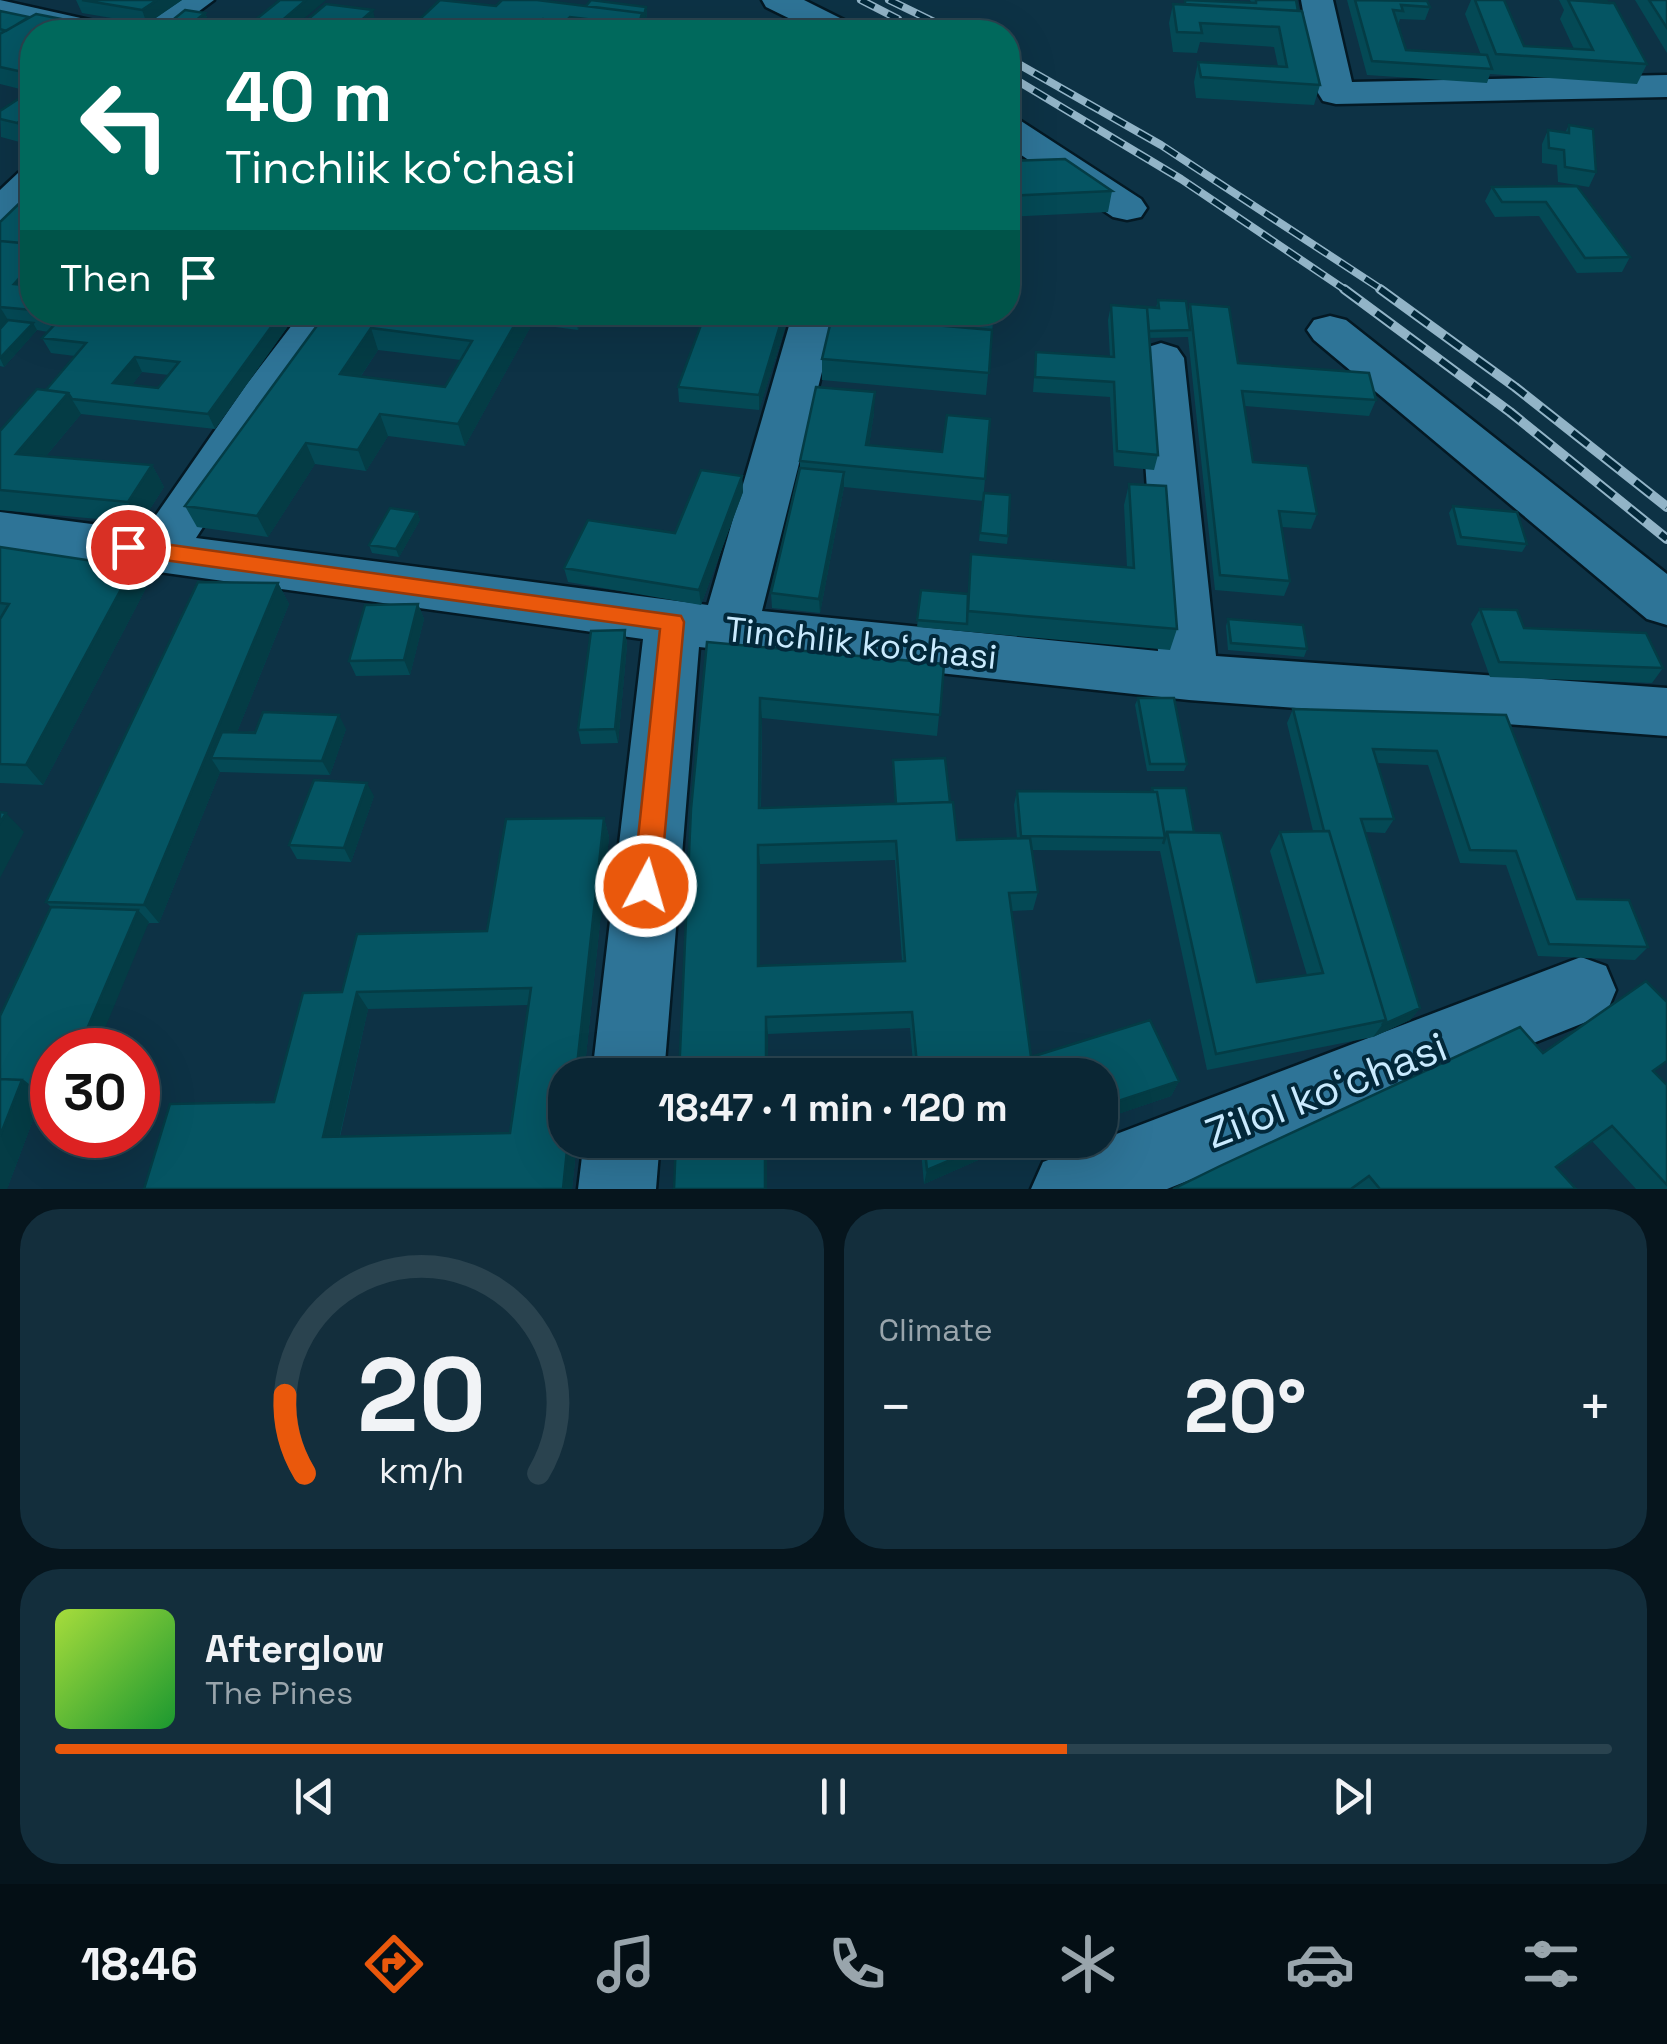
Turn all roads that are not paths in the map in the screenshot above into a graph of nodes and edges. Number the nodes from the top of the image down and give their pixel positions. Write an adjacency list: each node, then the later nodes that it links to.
1 (198, 0): 6 (street)
2 (778, 0): 7 (street)
3 (1317, 0): 9 (street)
4 (0, 8): 5 (street)
5 (50, 20)
6 (167, 20)
7 (818, 20)
8 (1639, 52): 9 (street)
9 (1663, 86)
10 (1020, 137): 11 (street)
11 (1127, 208)
12 (316, 325): 17 (street)
13 (811, 325): 19 (street)
14 (1330, 330): 18 (street)
15 (1160, 358): 20 (street)
16 (0, 531): 17 (street, Tinchlik koʻchasi)
17 (160, 551): 19 (street, Tinchlik koʻchasi)
18 (1667, 604)
19 (701, 626): 20 (street, Tinchlik koʻchasi); 23 (street)
20 (1189, 677): 21 (street, Tinchlik koʻchasi)
21 (1667, 712)
22 (1581, 990): 26 (street, Zilol ko‘chasi)
23 (631, 1058)
24 (620, 1158): 25 (street)
25 (617, 1189)
26 (1070, 1189)

